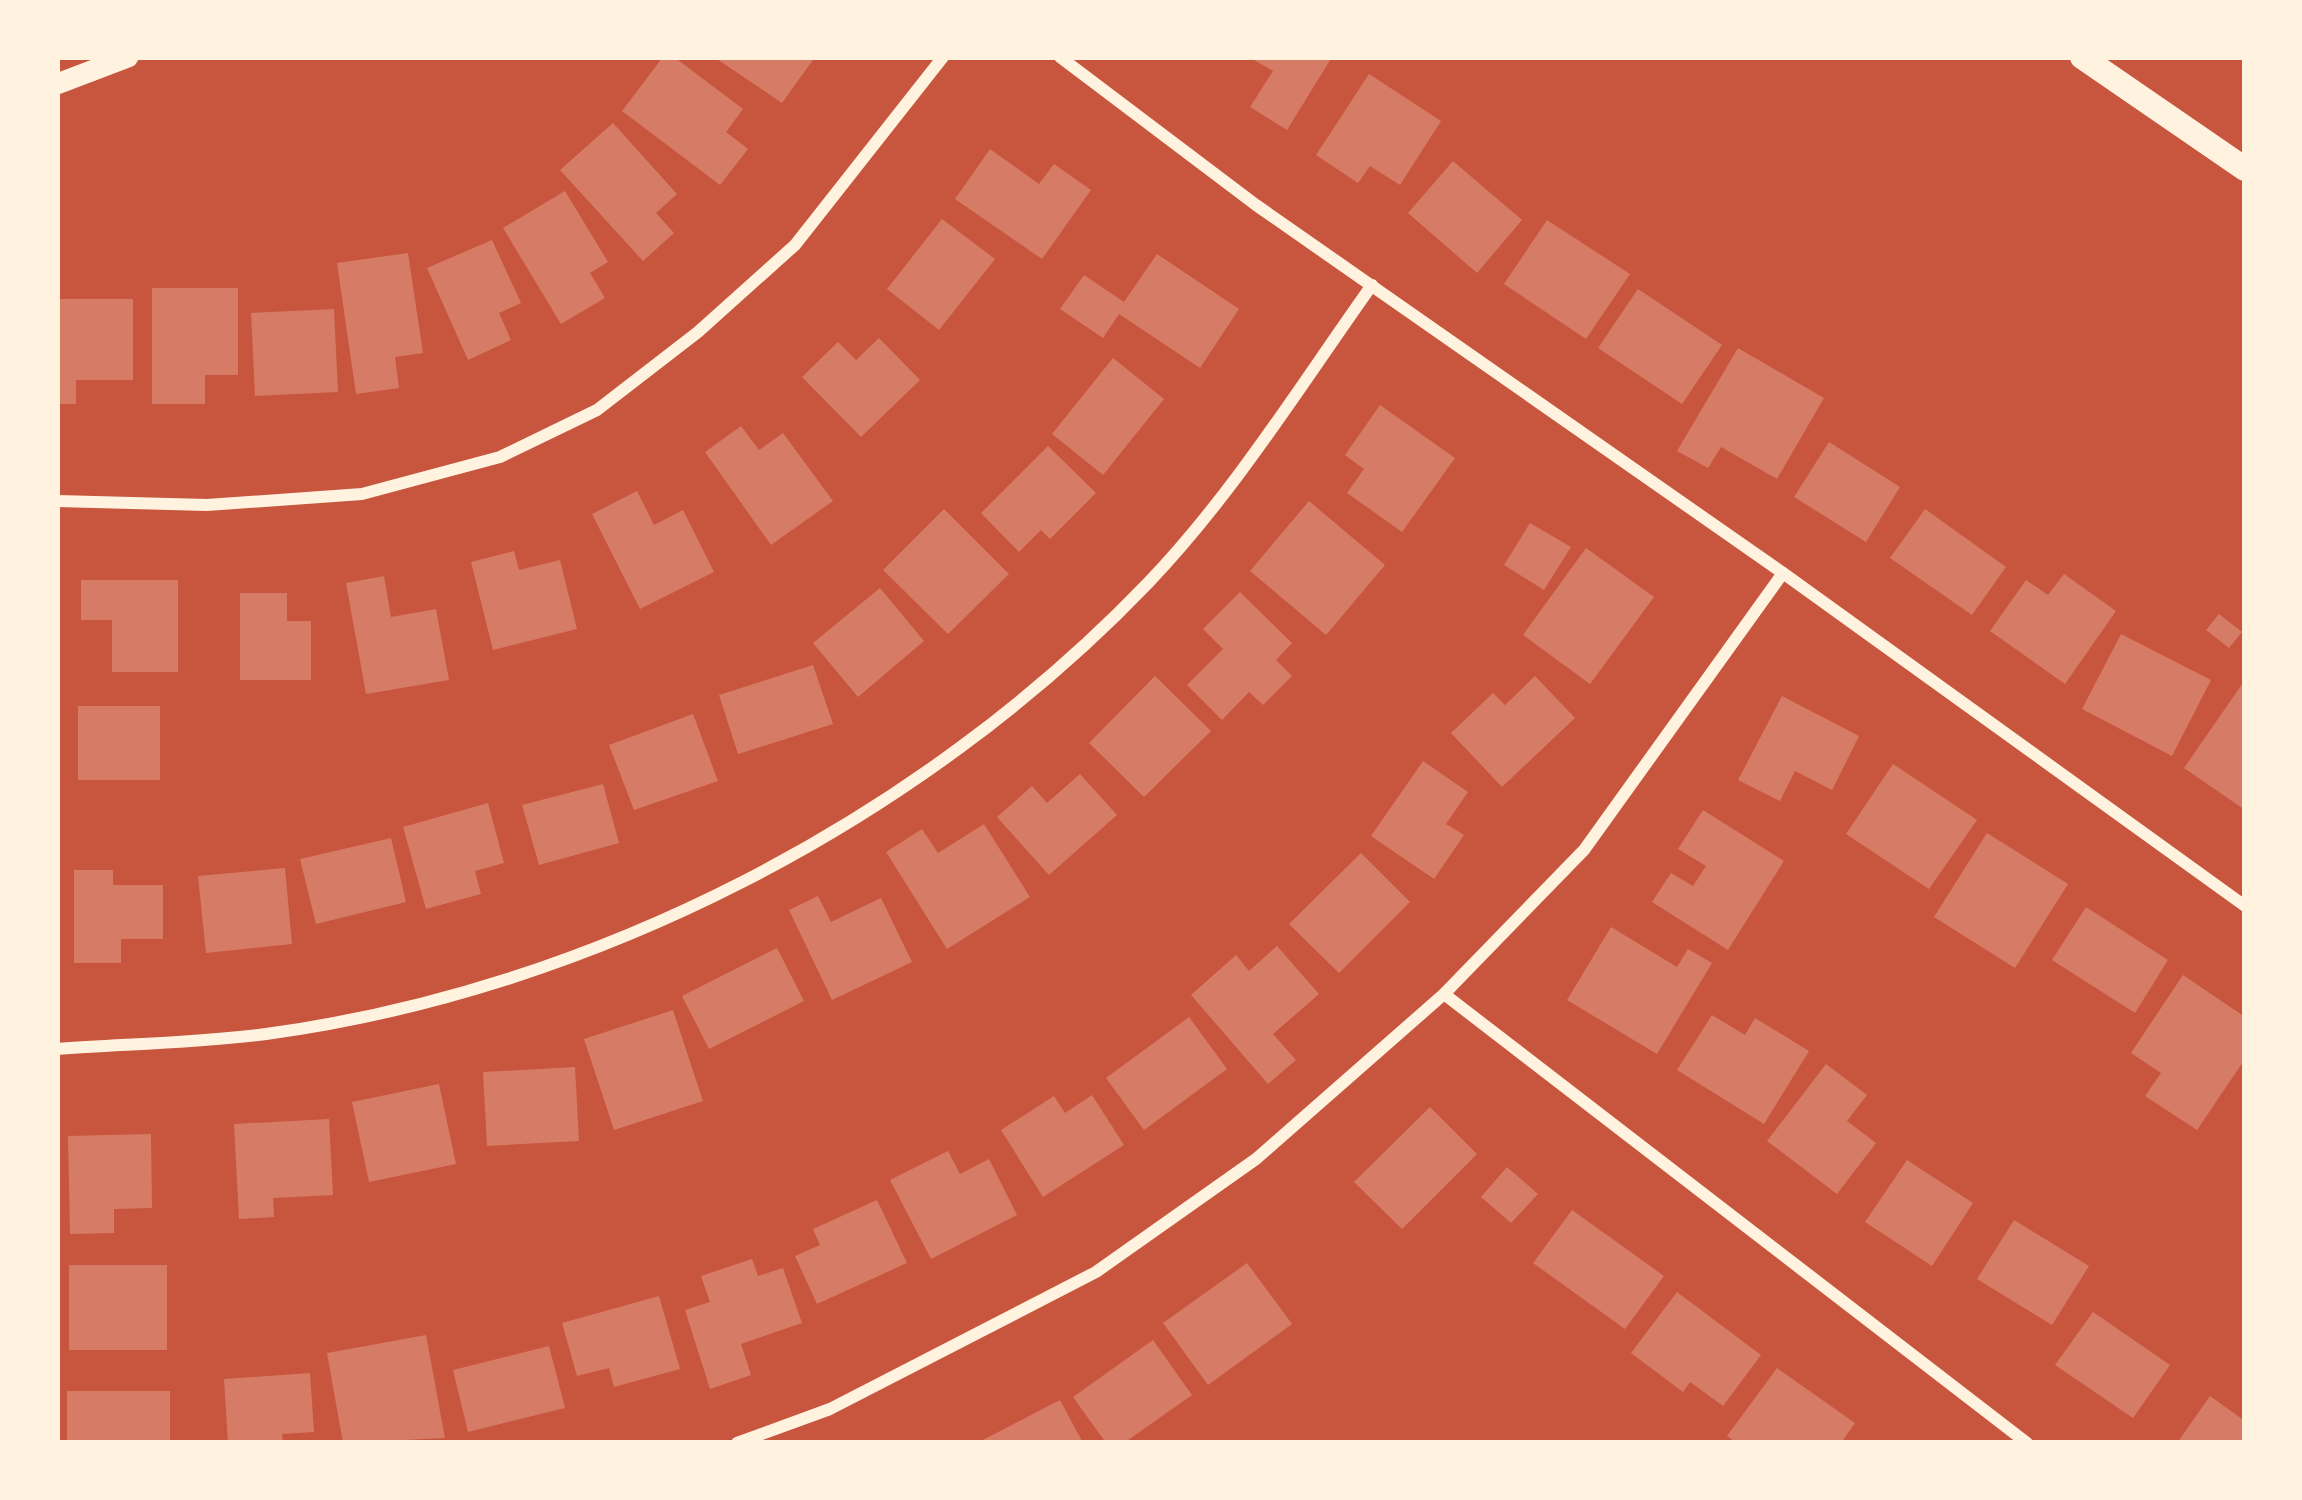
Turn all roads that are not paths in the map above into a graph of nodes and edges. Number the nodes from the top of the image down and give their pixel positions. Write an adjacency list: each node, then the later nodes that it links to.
1 (128, 57): 5 (street)
2 (943, 57): 8 (street)
3 (1060, 57): 7 (street)
4 (2082, 57): 6 (main road)
5 (57, 84)
6 (2245, 170)
7 (1372, 285): 9 (street); 12 (street)
8 (57, 501)
9 (1783, 573): 10 (street); 11 (street)
10 (2245, 906)
11 (1444, 994): 13 (street); 14 (street)
12 (57, 1049)
13 (737, 1443)
14 (2027, 1443)

